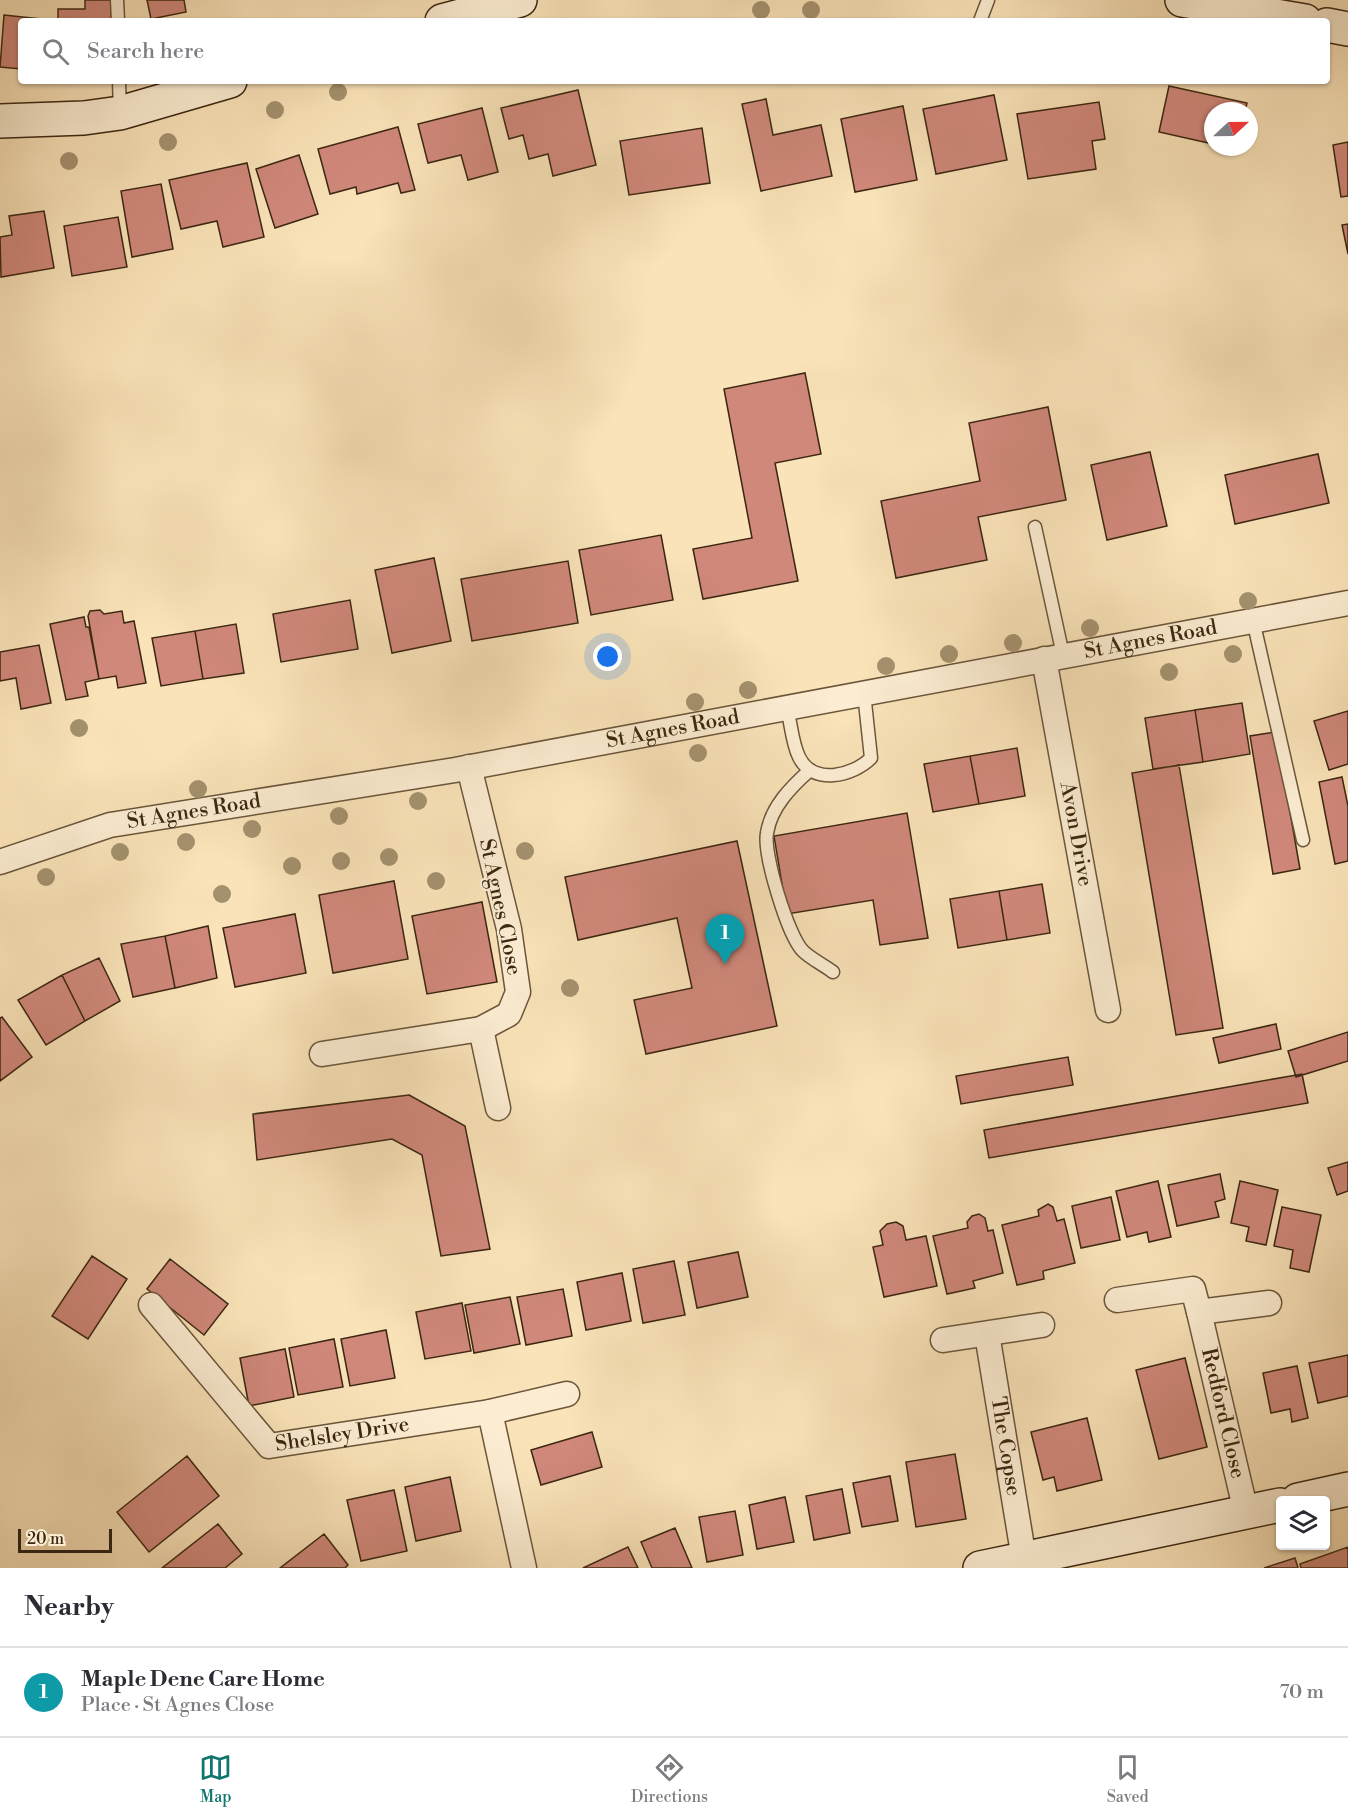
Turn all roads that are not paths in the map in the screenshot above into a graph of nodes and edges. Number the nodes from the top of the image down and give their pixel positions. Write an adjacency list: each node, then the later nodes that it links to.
1 (117, 0): 5 (lane)
2 (520, 0): 6 (street)
3 (988, 0): 7 (lane)
4 (1182, 0): 8 (street)
5 (118, 18)
6 (453, 18)
7 (981, 18)
8 (1287, 18)
9 (1330, 26): 10 (street)
10 (1348, 29)
11 (119, 84): 13 (lane)
12 (220, 84): 13 (street)
13 (120, 113): 14 (street)
14 (0, 121)
15 (1035, 527): 18 (lane)
16 (1348, 603): 17 (street, St Agnes Road)
17 (1253, 620): 18 (street, St Agnes Road); 23 (lane)
18 (1054, 657): 19 (street, St Agnes Road); 26 (street, Avon Drive)
19 (864, 693): 20 (street, St Agnes Road); 22 (lane)
20 (787, 708): 21 (street, St Agnes Road); 22 (lane)
21 (469, 767): 24 (street, St Agnes Road); 27 (street, St Agnes Close)
22 (810, 770): 25 (lane)
23 (1303, 840)
24 (0, 862)
25 (833, 972)
26 (1108, 1010)
27 (481, 1029): 28 (street, St Agnes Close); 29 (street)
28 (322, 1054)
29 (498, 1108)
30 (1117, 1300): 33 (street, Redford Close)
31 (1269, 1303): 33 (street)
32 (151, 1305): 38 (street, Shelsley Drive)
33 (1199, 1312): 42 (street, Redford Close)
34 (1042, 1325): 35 (street)
35 (987, 1334): 36 (street); 43 (street, The Copse)
36 (943, 1340)
37 (567, 1394): 38 (street, Shelsley Drive)
38 (490, 1412): 44 (street)
39 (1348, 1489): 40 (street)
40 (1316, 1496)
41 (1276, 1505): 42 (street)
42 (1246, 1512): 43 (street)
43 (1024, 1559): 45 (street)
44 (524, 1568)
45 (980, 1568)

